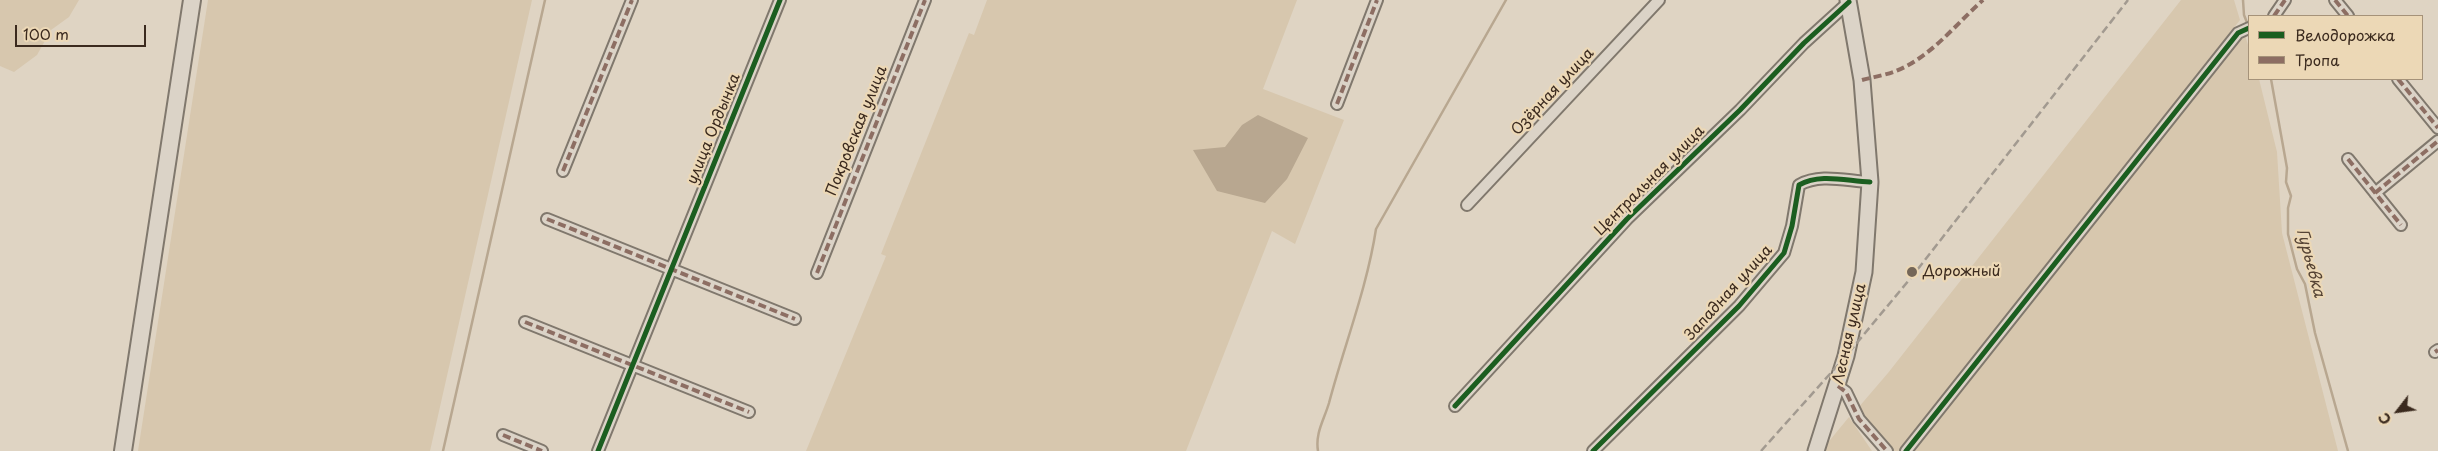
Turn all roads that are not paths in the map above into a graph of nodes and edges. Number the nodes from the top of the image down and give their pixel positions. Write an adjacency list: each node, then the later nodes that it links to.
1 (192, 0): 33 (main road)
2 (632, 0): 18 (street)
3 (780, 0): 24 (street, улица Ордынка)
4 (1377, 0): 14 (street)
5 (1659, 0): 21 (street, Озёрная улица)
6 (2285, 0): 10 (street)
7 (2335, 0): 11 (street)
8 (924, 1): 25 (street, Покровская улица)
9 (1849, 1): 19 (street, Лесная улица); 30 (street, Центральная улица)
10 (2275, 15)
11 (2347, 15)
12 (2248, 28): 39 (street)
13 (2399, 80): 15 (street)
14 (1337, 104)
15 (2438, 128)
16 (2438, 141): 20 (street)
17 (2348, 159): 20 (street)
18 (563, 171)
19 (1870, 182): 29 (street, Лесная улица); 36 (street, Западная улица)
20 (2375, 193): 23 (street)
21 (1468, 205)
22 (547, 219): 24 (street)
23 (2401, 225)
24 (671, 268): 26 (street); 28 (street, улица Ордынка)
25 (817, 273)
26 (795, 319)
27 (525, 322): 28 (street)
28 (632, 365): 31 (street); 35 (street, улица Ордынка)
29 (1838, 386): 37 (street, Лесная улица); 38 (street)
30 (1455, 406)
31 (749, 412)
32 (503, 435): 34 (street)
33 (123, 451)
34 (542, 451)
35 (598, 451)
36 (1593, 451)
37 (1816, 451)
38 (1887, 451)
39 (1906, 451)

